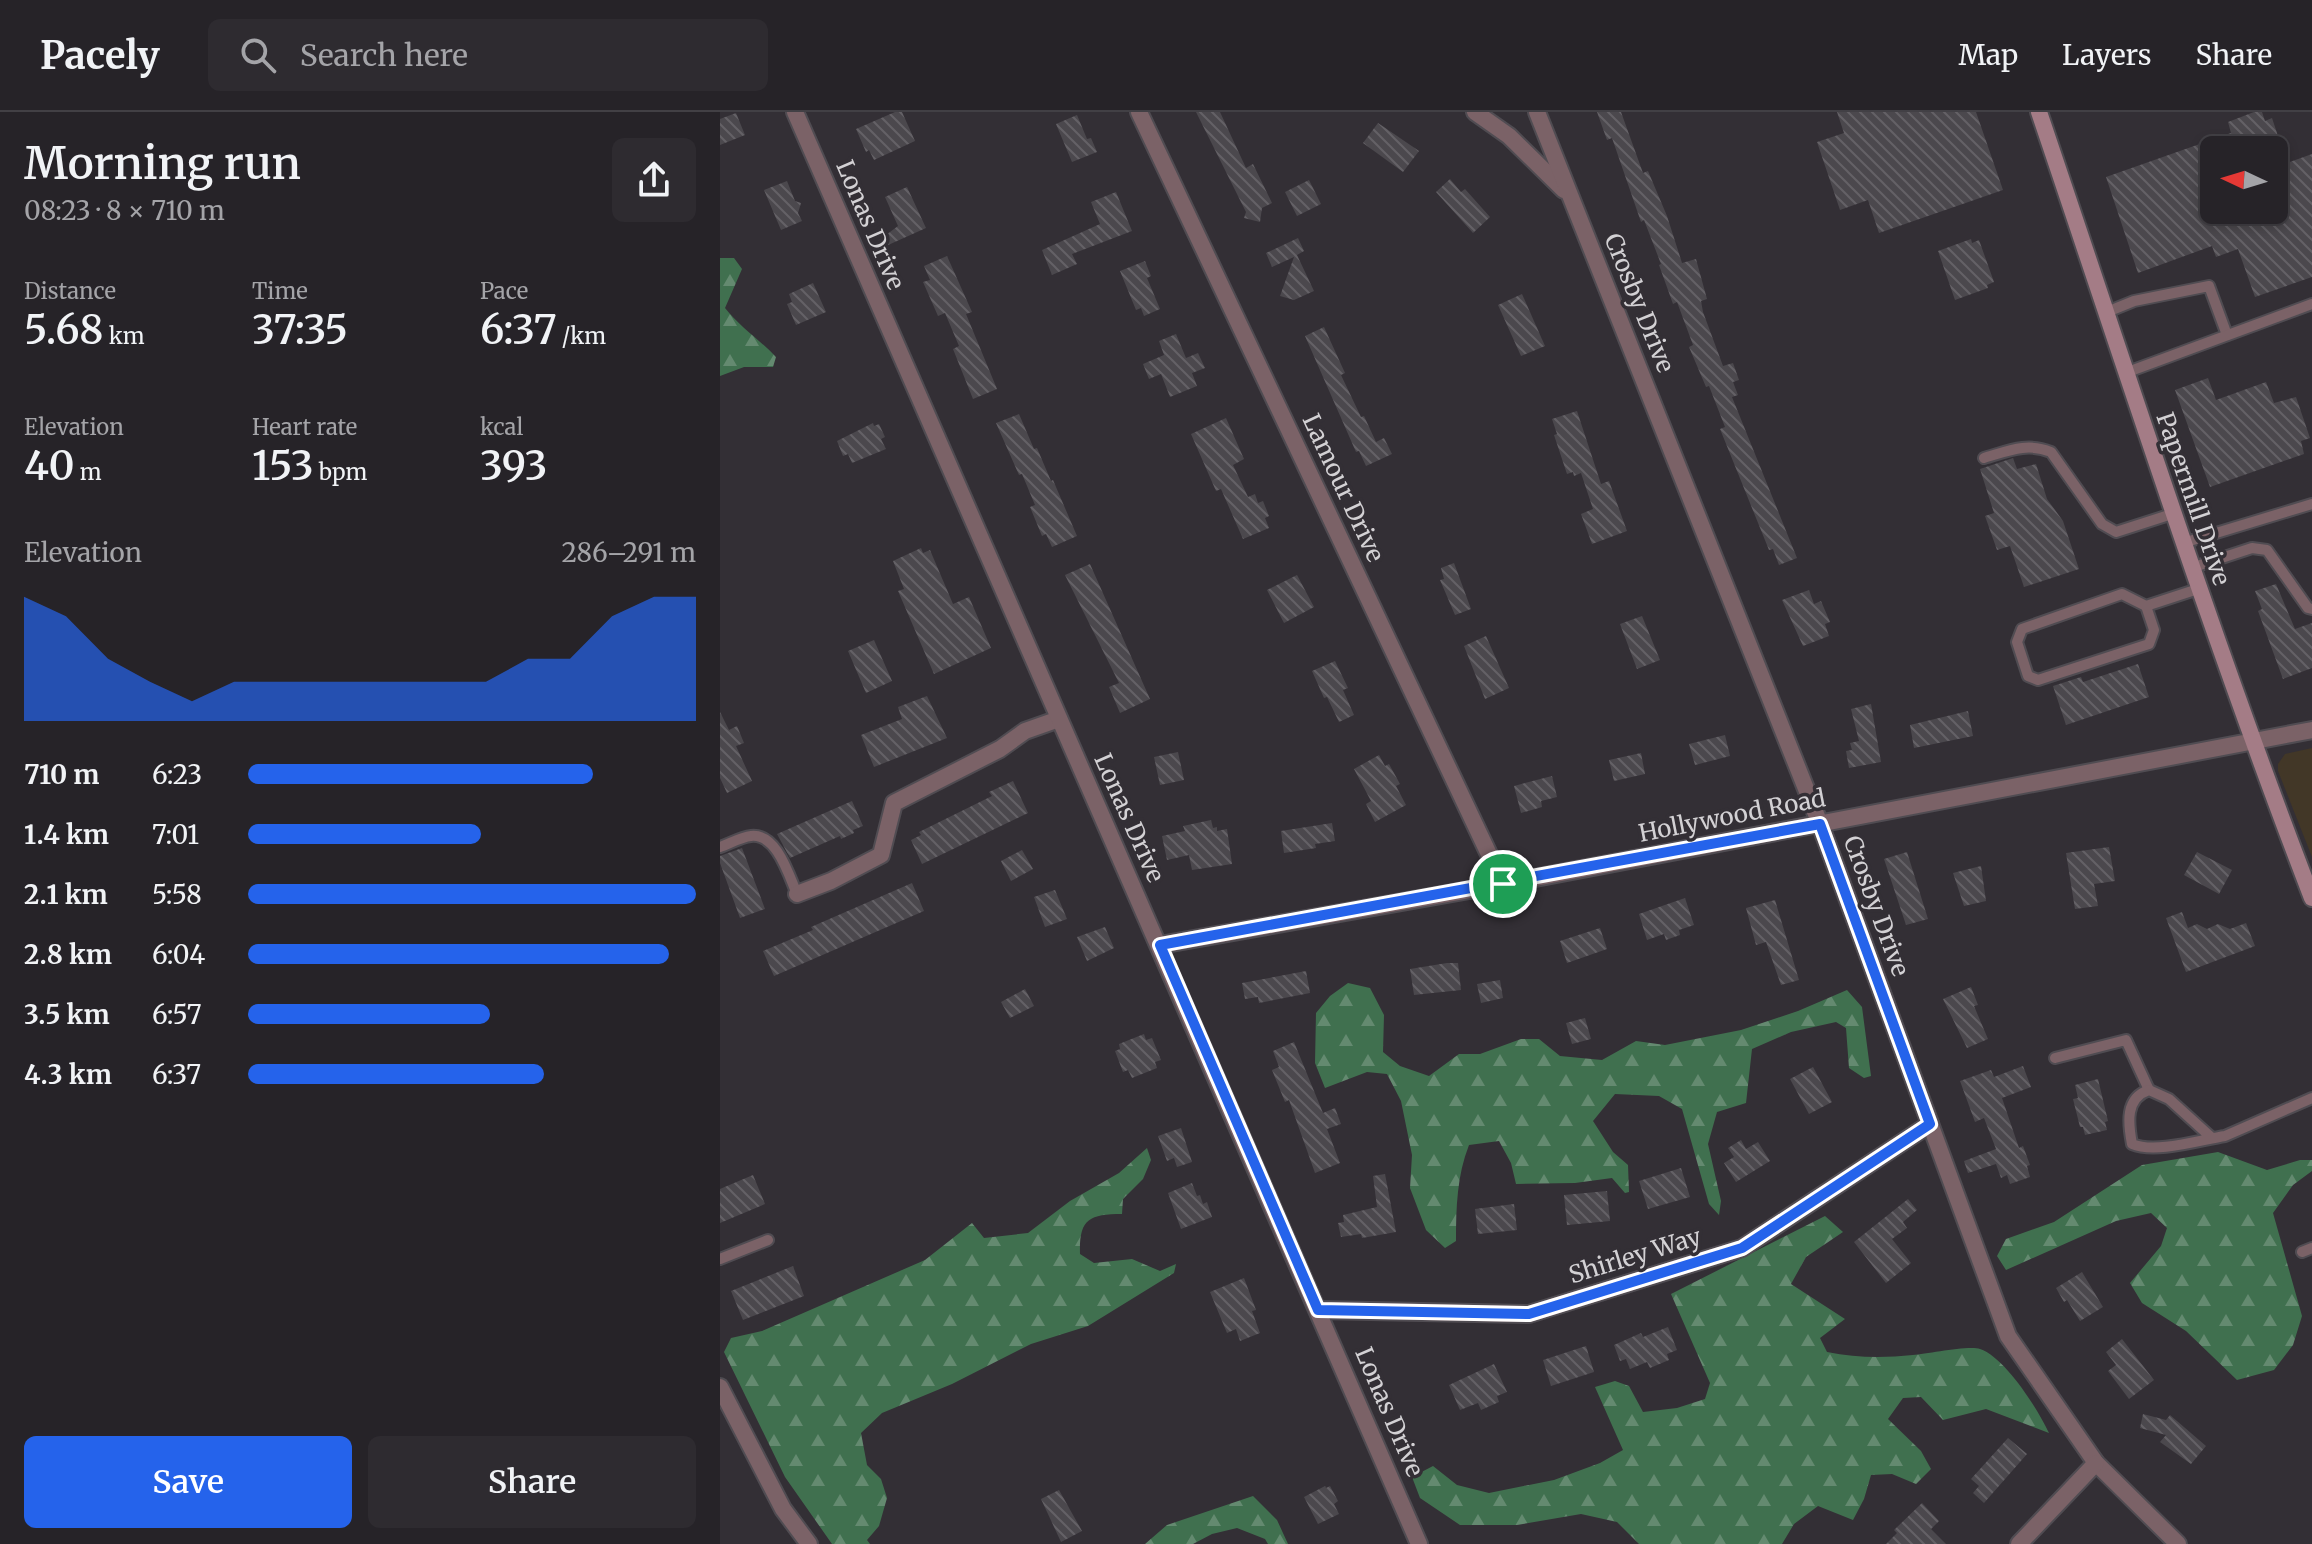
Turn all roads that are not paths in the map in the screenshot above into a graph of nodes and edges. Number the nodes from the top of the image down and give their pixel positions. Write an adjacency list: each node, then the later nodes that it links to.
1 (795, 112): 19 (street, Lonas Drive)
2 (1139, 112): 24 (street, Lamour Drive)
3 (1475, 112): 6 (street)
4 (1537, 112): 6 (street, Crosby Drive)
5 (2039, 112): 8 (main road, Papermill Drive)
6 (1571, 197): 22 (street, Crosby Drive)
7 (2312, 304): 9 (lane)
8 (2107, 312): 9 (lane); 10 (main road, Papermill Drive)
9 (2227, 335): 10 (lane)
10 (2125, 373): 13 (main road, Papermill Drive)
11 (1984, 458): 13 (lane)
12 (2312, 504): 14 (lane)
13 (2172, 514): 14 (main road, Papermill Drive)
14 (2183, 543): 15 (main road, Papermill Drive)
15 (2191, 568): 16 (main road, Papermill Drive); 18 (lane)
16 (2198, 589): 17 (lane); 21 (main road, Papermill Drive)
17 (2146, 606): 17 (lane)
18 (2312, 609)
19 (1059, 719): 25 (street); 27 (street, Lonas Drive)
20 (2312, 730): 21 (street, Hollywood Road)
21 (2251, 740): 22 (street, Hollywood Road); 26 (main road, Papermill Drive)
22 (1820, 824): 24 (street, Hollywood Road); 31 (street, Crosby Drive)
23 (720, 847): 25 (lane)
24 (1503, 884): 27 (street, Hollywood Road)
25 (797, 894)
26 (2312, 898)
27 (1160, 945): 35 (street, Lonas Drive)
28 (2055, 1058): 29 (lane)
29 (2149, 1090): 32 (lane); 32 (lane)
30 (2312, 1098): 32 (lane)
31 (1930, 1124): 35 (street, Shirley Way); 37 (street, Crosby Drive)
32 (2212, 1138)
33 (768, 1240): 34 (lane)
34 (720, 1259)
35 (1318, 1310): 39 (street, Lonas Drive)
36 (720, 1387): 38 (street)
37 (2096, 1463): 40 (street); 41 (street, Crosby Drive)
38 (809, 1544)
39 (1419, 1544)
40 (2019, 1544)
41 (2178, 1544)

